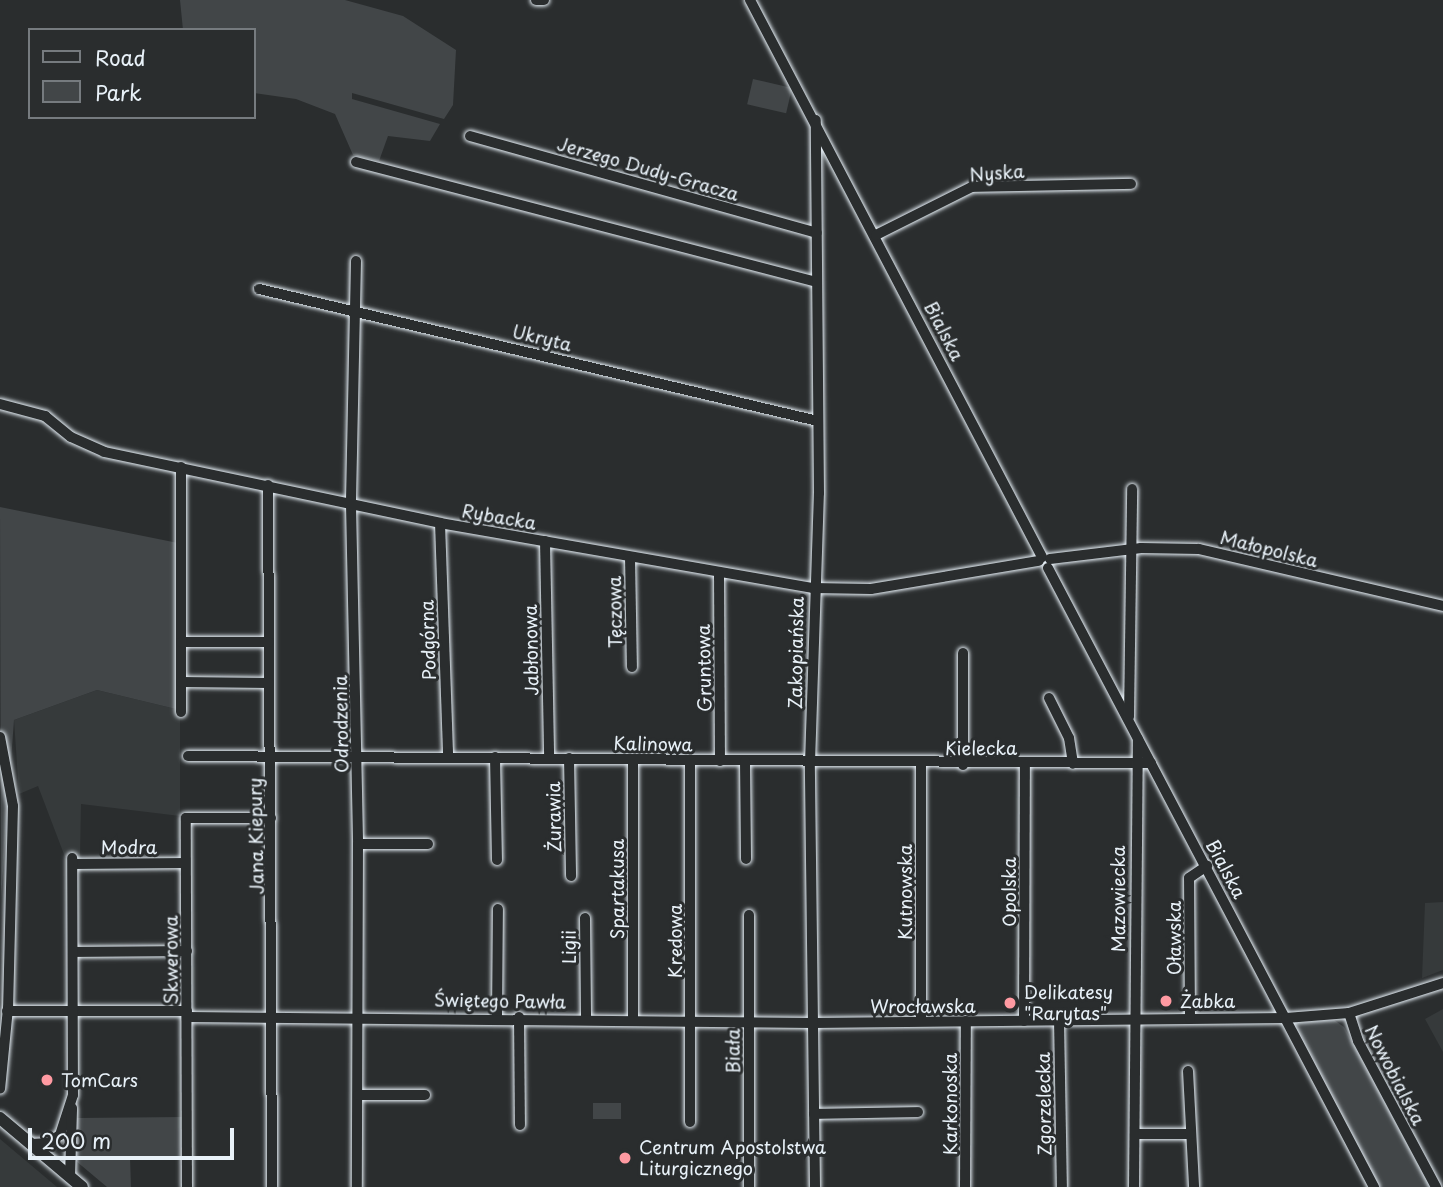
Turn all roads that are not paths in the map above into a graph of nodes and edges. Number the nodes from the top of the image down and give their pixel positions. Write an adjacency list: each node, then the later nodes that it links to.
1 (536, 0): 2 (street)
2 (544, 0)
3 (750, 0): 4 (street, Bialska)
4 (816, 120): 8 (street, Zakopiańska); 9 (street, Bialska)
5 (470, 136): 8 (street, Jerzego Dudy-Gracza)
6 (356, 162): 11 (street)
7 (1131, 184): 9 (street, Nyska)
8 (817, 233): 11 (street, Zakopiańska)
9 (876, 235): 24 (street, Bialska)
10 (356, 261): 13 (street, Odrodzenia)
11 (817, 282): 15 (street, Zakopiańska)
12 (259, 289): 13 (street, Ukryta)
13 (355, 309): 15 (street, Ukryta); 19 (street, Odrodzenia)
14 (0, 404): 16 (street, Rybacka)
15 (818, 421): 26 (street, Zakopiańska)
16 (181, 467): 17 (street, Rybacka); 28 (street)
17 (268, 485): 19 (street, Rybacka); 29 (street, Jana Kiepury)
18 (1132, 489): 22 (street)
19 (351, 505): 20 (street, Rybacka); 39 (street, Odrodzenia)
20 (440, 523): 21 (street, Rybacka); 40 (street, Podgórna)
21 (545, 541): 23 (street, Rybacka); 44 (street, Jabłonowa)
22 (1130, 549): 24 (street, Małopolska); 27 (street, Małopolska); 36 (street)
23 (630, 557): 25 (street, Rybacka); 31 (street, Tęczowa)
24 (1045, 563): 26 (street, Małopolska); 36 (street, Bialska)
25 (719, 574): 26 (street, Rybacka); 48 (street, Gruntowa)
26 (813, 588): 50 (street, Zakopiańska)
27 (1443, 606)
28 (181, 642): 29 (street); 32 (street)
29 (269, 642): 33 (street, Jana Kiepury)
30 (963, 653): 55 (street)
31 (632, 667)
32 (181, 682): 33 (street); 35 (street)
33 (269, 683): 42 (street, Jana Kiepury)
34 (1049, 698): 54 (street)
35 (181, 712)
36 (1129, 721): 38 (street, Bialska)
37 (0, 737): 71 (street)
38 (1138, 738): 52 (street, Bialska); 56 (street, Mazowiecka)
39 (357, 755): 40 (street, Kalinowa); 42 (street, Kalinowa); 58 (street, Odrodzenia)
40 (448, 755): 43 (street, Kalinowa)
41 (188, 756): 42 (street, Kalinowa)
42 (271, 756): 57 (street, Jana Kiepury)
43 (495, 757): 44 (street, Kalinowa); 61 (street)
44 (548, 758): 45 (street, Kalinowa)
45 (569, 758): 46 (street, Kalinowa); 64 (street, Żurawia)
46 (633, 759): 47 (street, Kalinowa); 81 (street, Spartakusa)
47 (690, 760): 48 (street, Kalinowa); 83 (street, Kredowa)
48 (720, 761): 49 (street, Kalinowa)
49 (745, 761): 50 (street, Kalinowa); 60 (street)
50 (810, 763): 51 (street, Kielecka); 90 (street, Zakopiańska)
51 (921, 763): 55 (street, Kielecka); 87 (street, Kutnowska)
52 (1151, 763): 56 (street, Kielecka); 63 (street, Bialska)
53 (1026, 764): 54 (street, Kielecka); 55 (street, Kielecka); 89 (street, Opolska)
54 (1073, 764): 56 (street, Kielecka)
55 (963, 765)
56 (1134, 765): 85 (street, Mazowiecka)
57 (271, 818): 62 (street, Skwerowa); 77 (street, Jana Kiepury)
58 (358, 844): 59 (street); 75 (street, Odrodzenia)
59 (428, 844)
60 (746, 859)
61 (497, 860)
62 (186, 863): 68 (street, Modra); 69 (street, Skwerowa)
63 (1207, 866): 80 (street, Bialska); 82 (street, Oławska)
64 (571, 876)
65 (498, 909): 76 (street)
66 (749, 915): 86 (street, Biała)
67 (585, 918): 79 (street, Ligii)
68 (73, 951): 69 (street); 72 (street)
69 (187, 951): 74 (street, Skwerowa)
70 (1443, 983): 73 (street, Wrocławska)
71 (7, 1011): 72 (street, Świętego Pawła); 91 (street)
72 (73, 1012): 74 (street, Świętego Pawła); 96 (street)
73 (1349, 1013): 80 (street, Wrocławska); 117 (street, Nowobialska)
74 (187, 1014): 77 (street, Świętego Pawła); 107 (street, Skwerowa)
75 (358, 1015): 76 (street, Świętego Pawła); 77 (street, Świętego Pawła); 94 (street, Odrodzenia)
76 (497, 1016): 78 (street, Świętego Pawła)
77 (273, 1017): 108 (street, Jana Kiepury)
78 (519, 1017): 79 (street, Świętego Pawła); 101 (street)
79 (586, 1018): 81 (street, Świętego Pawła)
80 (1286, 1018): 82 (street, Wrocławska); 116 (street, Bialska)
81 (633, 1019): 83 (street, Świętego Pawła)
82 (1190, 1019): 85 (street, Wrocławska)
83 (692, 1020): 86 (street, Świętego Pawła); 100 (street, Kredowa)
84 (1059, 1020): 85 (street, Wrocławska); 89 (street, Wrocławska); 113 (street, Zgorzelecka)
85 (1134, 1020): 102 (street, Mazowiecka)
86 (749, 1021): 90 (street, Świętego Pawła); 110 (street, Biała)
87 (921, 1021): 88 (street, Wrocławska); 90 (street, Wrocławska)
88 (966, 1021): 89 (street, Wrocławska); 112 (street, Karkonoska)
89 (1024, 1021)
90 (813, 1023): 98 (street, Zakopiańska)
91 (2, 1067): 93 (street)
92 (1188, 1072): 103 (street)
93 (0, 1089)
94 (358, 1095): 95 (street); 109 (street, Odrodzenia)
95 (425, 1095)
96 (71, 1104): 104 (street); 105 (street)
97 (918, 1111): 98 (street)
98 (814, 1114): 111 (street, Zakopiańska)
99 (0, 1118): 104 (main road)
100 (690, 1122)
101 (520, 1125)
102 (1135, 1134): 103 (street); 114 (street, Mazowiecka)
103 (1191, 1134): 115 (street)
104 (31, 1144): 105 (main road)
105 (70, 1177): 106 (main road)
106 (82, 1187)
107 (187, 1187)
108 (272, 1187)
109 (357, 1187)
110 (749, 1187)
111 (815, 1187)
112 (965, 1187)
113 (1062, 1187)
114 (1134, 1187)
115 (1194, 1187)
116 (1374, 1187)
117 (1436, 1187)

